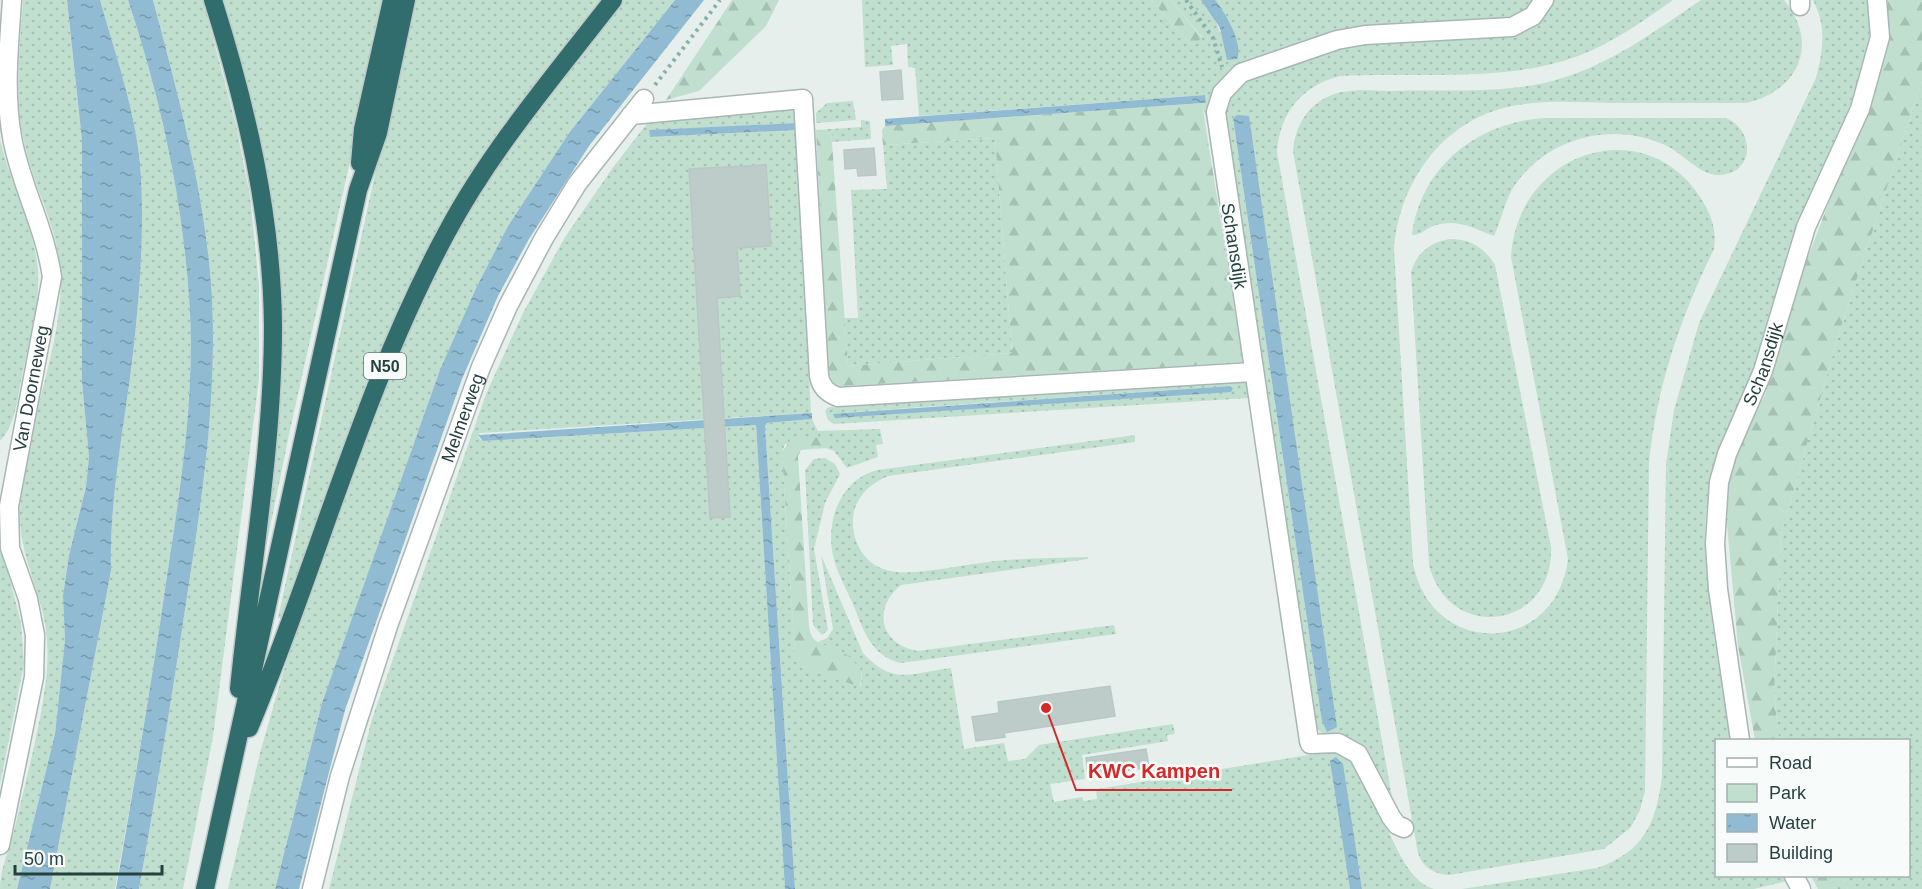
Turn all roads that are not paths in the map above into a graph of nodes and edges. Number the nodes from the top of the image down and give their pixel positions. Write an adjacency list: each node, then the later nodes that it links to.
1 (12, 0): 12 (street, Van Doorneweg)
2 (213, 0): 14 (highway, N50)
3 (392, 0): 10 (highway, N50)
4 (406, 0): 10 (highway, N50)
5 (613, 0): 14 (highway, N50)
6 (1544, 0): 11 (street, Schansdijk)
7 (1877, 0): 13 (street, Schansdijk)
8 (644, 99): 9 (street, Melmerweg)
9 (631, 115): 11 (street); 18 (street, Melmerweg)
10 (358, 190): 14 (highway, N50)
11 (1253, 372): 15 (street, Schansdijk)
12 (6, 474): 16 (street, Van Doorneweg)
13 (1740, 739)
14 (231, 771): 17 (highway, N50)
15 (1404, 828)
16 (0, 845)
17 (205, 889)
18 (312, 889)

